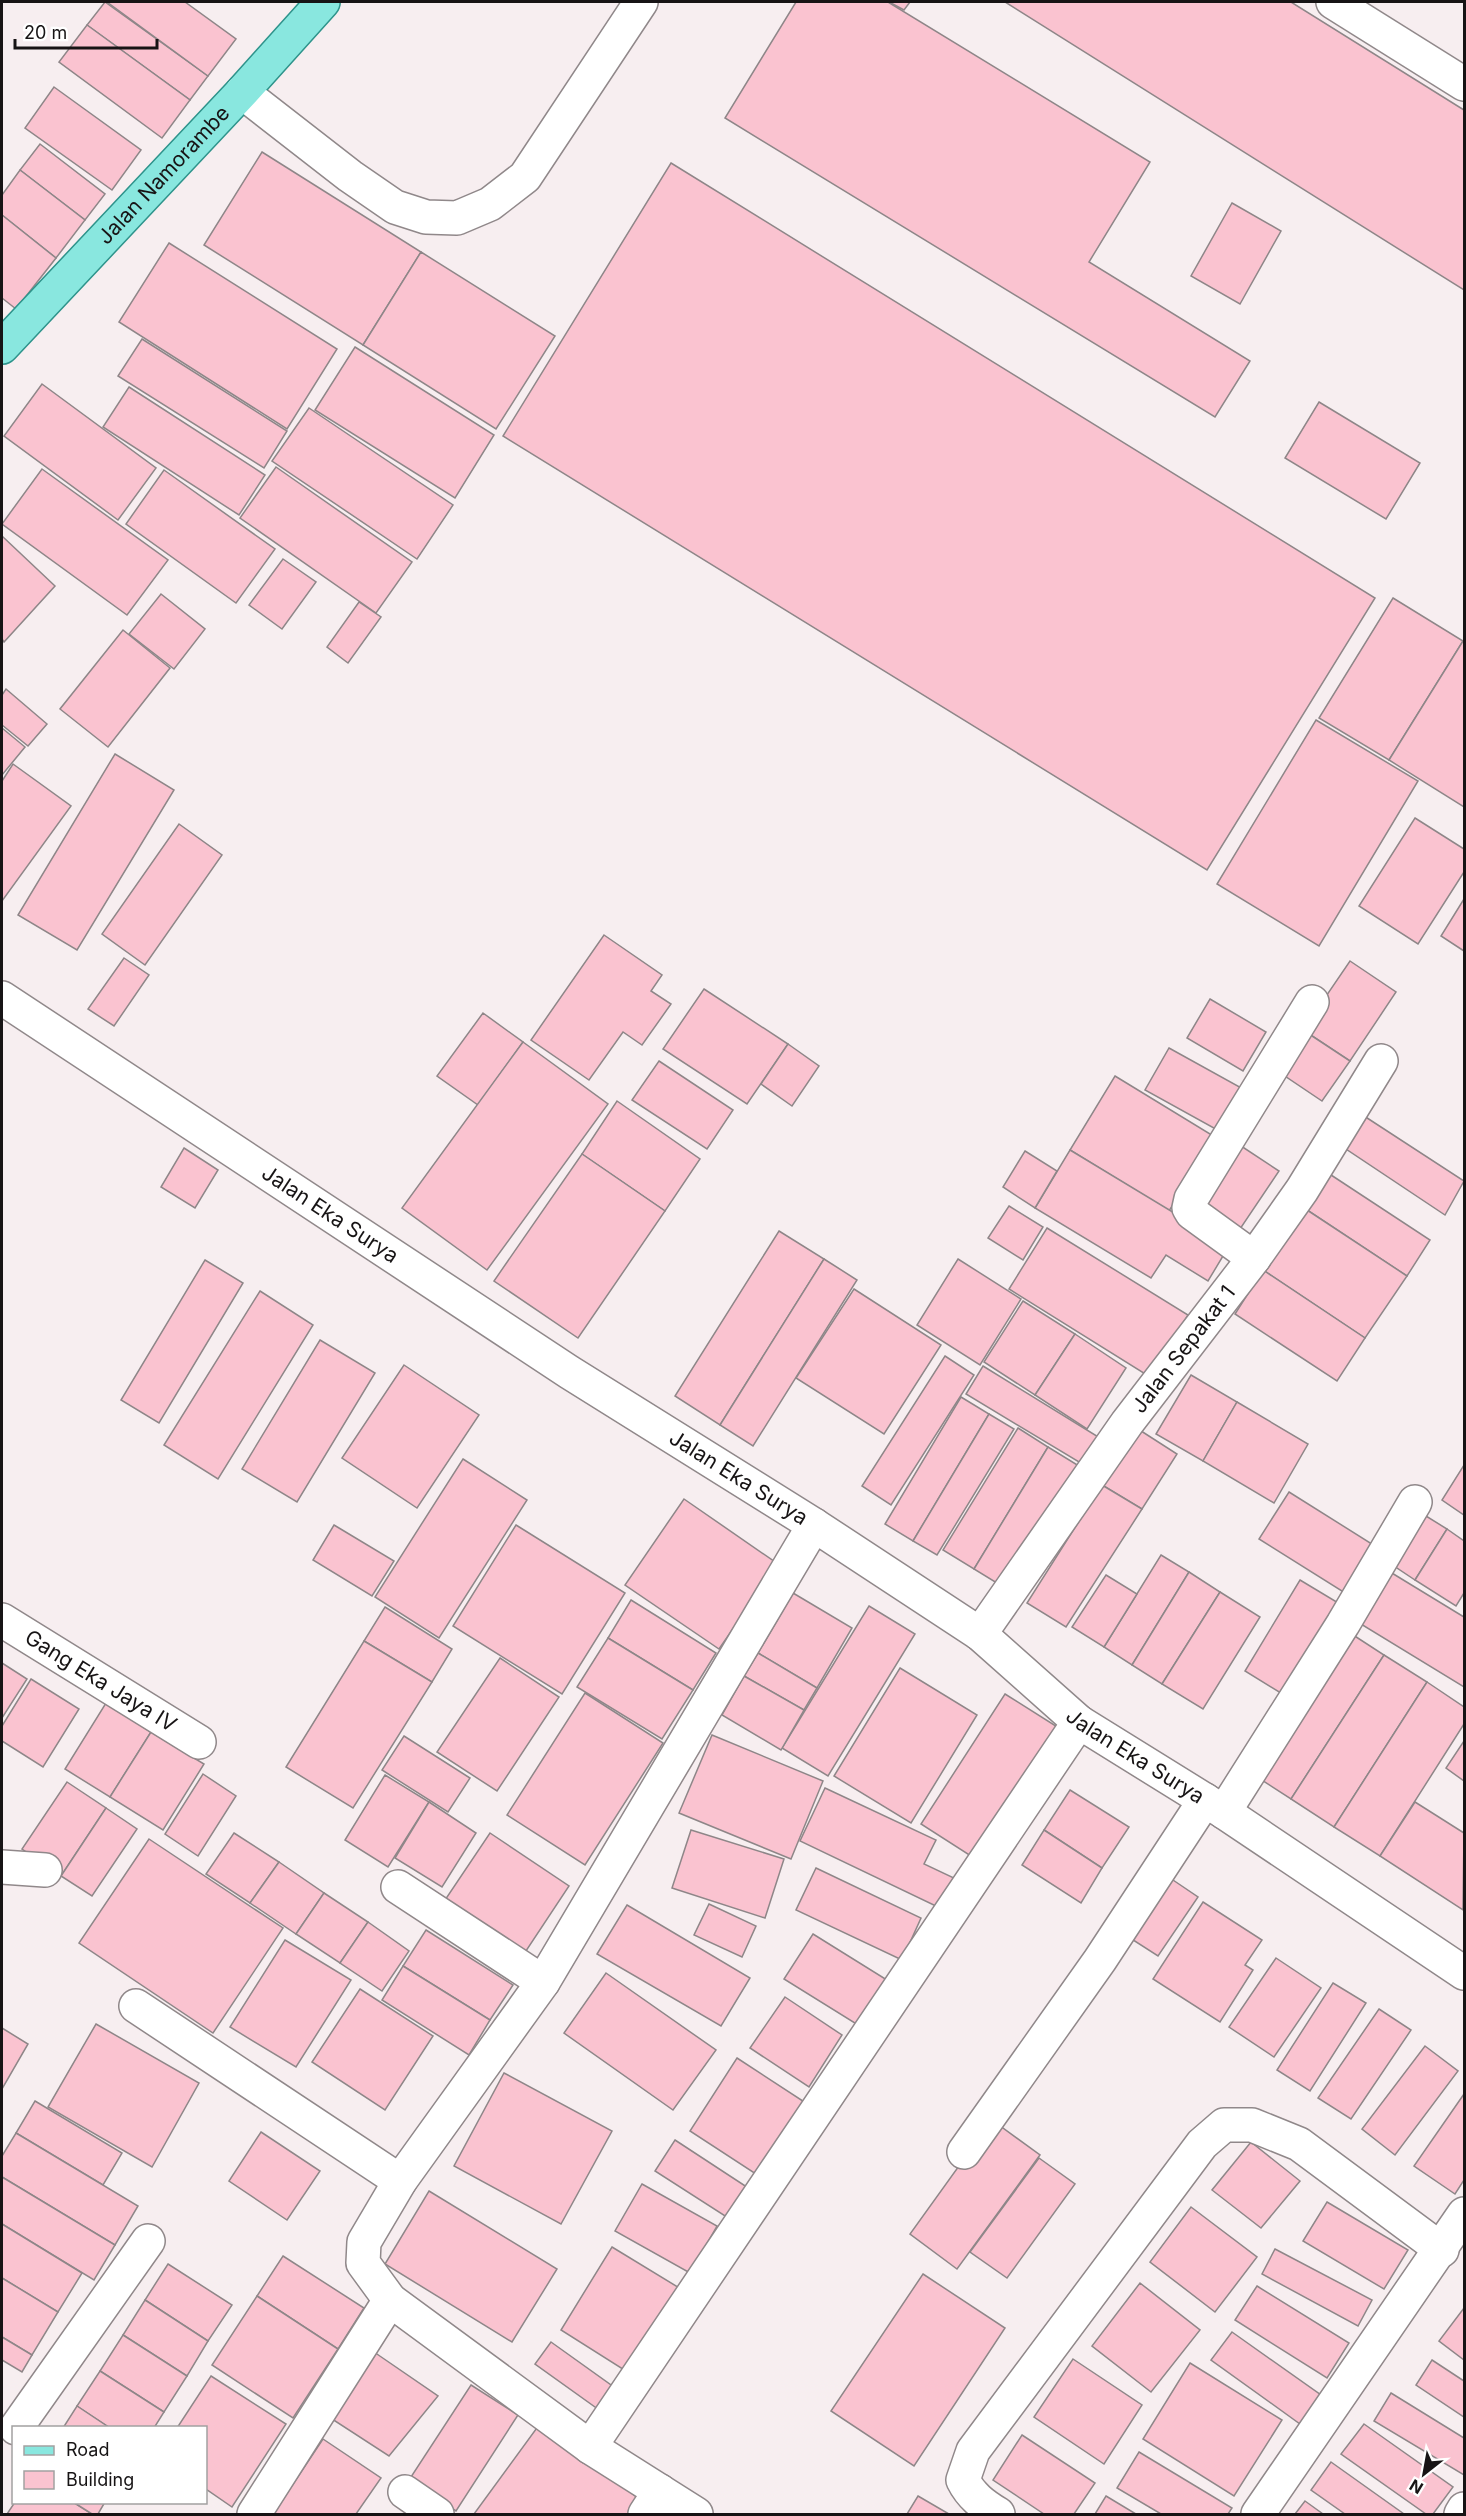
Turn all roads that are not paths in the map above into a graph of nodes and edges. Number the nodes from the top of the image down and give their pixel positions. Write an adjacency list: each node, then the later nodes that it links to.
1 (323, 2): 5 (main road, Jalan Namorambe)
2 (641, 2): 5 (street)
3 (1334, 2): 4 (street)
4 (1464, 84)
5 (242, 92): 6 (main road, Jalan Namorambe)
6 (2, 347)
7 (2, 998): 12 (street, Jalan Eka Surya)
8 (1312, 1002): 10 (street)
9 (1381, 1061): 10 (street, Jalan Sepakat 1)
10 (1254, 1258): 14 (street, Jalan Sepakat 1)
11 (1414, 1502): 17 (street)
12 (814, 1525): 14 (street, Jalan Eka Surya); 22 (street)
13 (2, 1620): 16 (street, Gang Eka Jaya IV)
14 (980, 1634): 15 (street, Jalan Eka Surya)
15 (1080, 1722): 17 (street, Jalan Eka Surya); 32 (street)
16 (199, 1742)
17 (1215, 1806): 21 (street, Jalan Eka Surya); 24 (street)
18 (2, 1867): 19 (street)
19 (45, 1870)
20 (398, 1887): 22 (street)
21 (1464, 1973)
22 (543, 1982): 25 (street)
23 (136, 2006): 25 (street)
24 (964, 2152)
25 (400, 2181): 29 (street)
26 (1464, 2214): 28 (street)
27 (148, 2241): 30 (street)
28 (1442, 2250): 40 (street); 41 (street)
29 (390, 2300): 32 (street); 37 (street)
30 (17, 2426)
31 (12, 2433): 33 (street)
32 (590, 2446): 35 (street)
33 (2, 2448)
34 (405, 2492): 38 (street)
35 (653, 2503): 39 (street)
36 (1464, 2509): 42 (street)
37 (254, 2514)
38 (437, 2514)
39 (696, 2514)
40 (998, 2514)
41 (1258, 2514)
42 (1461, 2514)

